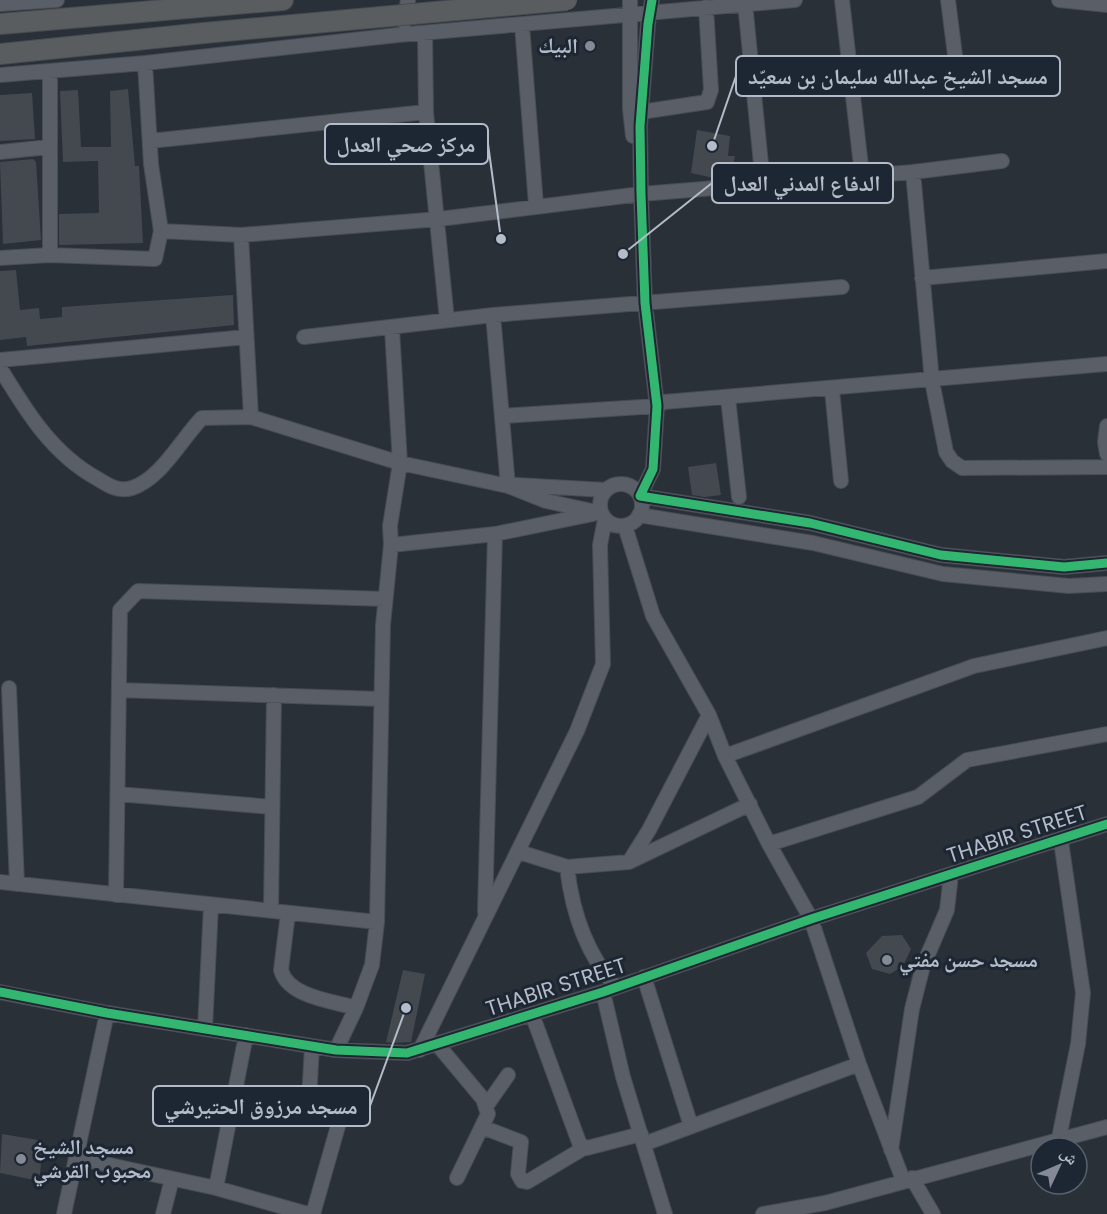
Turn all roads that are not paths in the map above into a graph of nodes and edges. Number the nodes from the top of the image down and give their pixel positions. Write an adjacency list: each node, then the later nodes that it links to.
1 (57, 0): 12 (street)
2 (283, 0): 17 (highway)
3 (408, 0): 21 (street)
4 (435, 0): 19 (street)
5 (567, 0): 22 (highway, bridge)
6 (630, 0): 16 (street)
7 (795, 0): 11 (street)
8 (842, 0): 26 (street)
9 (948, 0): 26 (street)
10 (1059, 0): 13 (street)
11 (745, 3): 15 (street); 35 (street)
12 (0, 4)
13 (1107, 5)
14 (651, 6): 15 (street); 16 (street); 28 (street)
15 (706, 7): 28 (street)
16 (628, 15): 18 (street); 36 (street)
17 (0, 24)
18 (522, 25): 19 (street); 37 (street)
19 (449, 31): 20 (street)
20 (425, 33): 21 (street); 27 (street)
21 (398, 35): 23 (street)
22 (0, 54)
23 (145, 63): 24 (street); 29 (street)
24 (50, 71): 25 (street); 30 (street)
25 (0, 75)
26 (851, 75): 34 (street)
27 (426, 112): 29 (street); 38 (street)
28 (641, 112): 36 (street)
29 (150, 141): 39 (street)
30 (49, 147): 31 (street); 41 (street)
31 (0, 152)
32 (1002, 161): 33 (street)
33 (913, 172): 34 (street); 44 (street)
34 (862, 175): 35 (street)
35 (763, 184): 36 (street)
36 (640, 194): 37 (street); 46 (street)
37 (536, 205): 38 (street)
38 (439, 219): 40 (street); 48 (street)
39 (161, 231): 40 (street); 41 (street)
40 (241, 235): 50 (street)
41 (50, 255): 42 (street)
42 (0, 258)
43 (1107, 261): 44 (street)
44 (922, 278): 55 (street)
45 (842, 287): 46 (street)
46 (645, 303): 47 (street); 58 (street)
47 (493, 315): 48 (street); 59 (street)
48 (447, 320): 49 (street)
49 (392, 329): 51 (street); 63 (street)
50 (246, 337): 52 (street); 60 (street)
51 (304, 338)
52 (0, 360)
53 (1107, 364): 55 (street)
54 (0, 368): 60 (street)
55 (932, 381): 56 (street); 64 (street)
56 (832, 390): 57 (street); 65 (street)
57 (728, 398): 58 (street); 69 (street)
58 (657, 406): 59 (street); 68 (street)
59 (501, 416): 66 (street)
60 (251, 417): 63 (street)
61 (1107, 426): 62 (street)
62 (1107, 454)
63 (400, 463): 66 (street); 74 (street)
64 (1107, 467)
65 (841, 481)
66 (508, 486): 67 (street); 71 (street)
67 (606, 490): 68 (street); 71 (street)
68 (640, 496): 70 (street); 75 (street)
69 (739, 497)
70 (639, 515): 72 (street); 76 (street)
71 (603, 516): 72 (street); 73 (street); 94 (street)
72 (626, 526): 83 (street)
73 (495, 534): 74 (street); 104 (street)
74 (391, 545): 77 (street)
75 (1107, 563)
76 (1107, 584)
77 (385, 598): 80 (street); 82 (street)
78 (1107, 638): 86 (street)
79 (9, 688): 84 (street)
80 (119, 690): 81 (street); 87 (street)
81 (274, 695): 82 (street); 90 (street)
82 (381, 699): 106 (street)
83 (709, 714): 86 (street); 95 (street)
84 (4, 716): 89 (street)
85 (1107, 734): 93 (street)
86 (725, 756): 88 (street)
87 (118, 794): 90 (street); 100 (street)
88 (750, 804): 93 (street); 95 (street)
89 (6, 807): 99 (street)
90 (272, 807): 102 (street)
91 (1107, 824): 92 (street, THABIR STREET)
92 (1061, 841): 97 (street, THABIR STREET); 126 (street)
93 (769, 844): 105 (street)
94 (519, 852): 96 (street); 104 (street)
95 (629, 862): 96 (street)
96 (567, 867): 108 (street)
97 (951, 875): 105 (street, THABIR STREET); 131 (street)
98 (0, 882): 99 (street)
99 (17, 884): 100 (street)
100 (116, 895): 101 (street)
101 (211, 905): 102 (street); 114 (street)
102 (271, 911): 103 (street)
103 (288, 913): 106 (street); 111 (street)
104 (485, 917): 119 (street)
105 (811, 920): 107 (street, THABIR STREET); 120 (street)
106 (377, 922): 111 (street)
107 (644, 977): 108 (street, THABIR STREET); 123 (street)
108 (610, 989): 113 (street, THABIR STREET); 128 (street)
109 (0, 992): 110 (street); 112 (street, THABIR STREET)
110 (0, 999)
111 (356, 1008): 118 (street)
112 (107, 1013): 114 (street, THABIR STREET); 132 (street)
113 (532, 1014): 116 (street, THABIR STREET); 130 (street)
114 (205, 1029): 115 (street, THABIR STREET)
115 (246, 1035): 117 (street, THABIR STREET); 136 (street)
116 (437, 1044): 119 (street, THABIR STREET); 122 (street)
117 (312, 1046): 118 (street, THABIR STREET); 143 (street)
118 (336, 1050): 119 (street, THABIR STREET)
119 (420, 1050)
120 (859, 1064): 123 (street); 131 (street)
121 (508, 1075): 122 (street)
122 (487, 1105): 124 (street)
123 (691, 1126): 128 (street)
124 (482, 1127): 130 (street); 133 (street)
125 (1107, 1127): 127 (street)
126 (1059, 1136)
127 (1068, 1136)
128 (643, 1139): 130 (street); 144 (street)
129 (1029, 1146): 135 (street)
130 (584, 1148)
131 (891, 1152): 135 (street)
132 (77, 1158): 134 (street); 140 (street)
133 (457, 1178)
134 (172, 1179): 136 (street); 141 (street)
135 (908, 1179): 138 (street); 146 (street)
136 (216, 1188): 137 (street)
137 (261, 1208): 142 (street)
138 (826, 1208): 139 (street)
139 (778, 1212): 145 (street)
140 (64, 1214)
141 (163, 1214)
142 (308, 1214)
143 (313, 1214)
144 (665, 1214)
145 (763, 1214)
146 (933, 1214)

